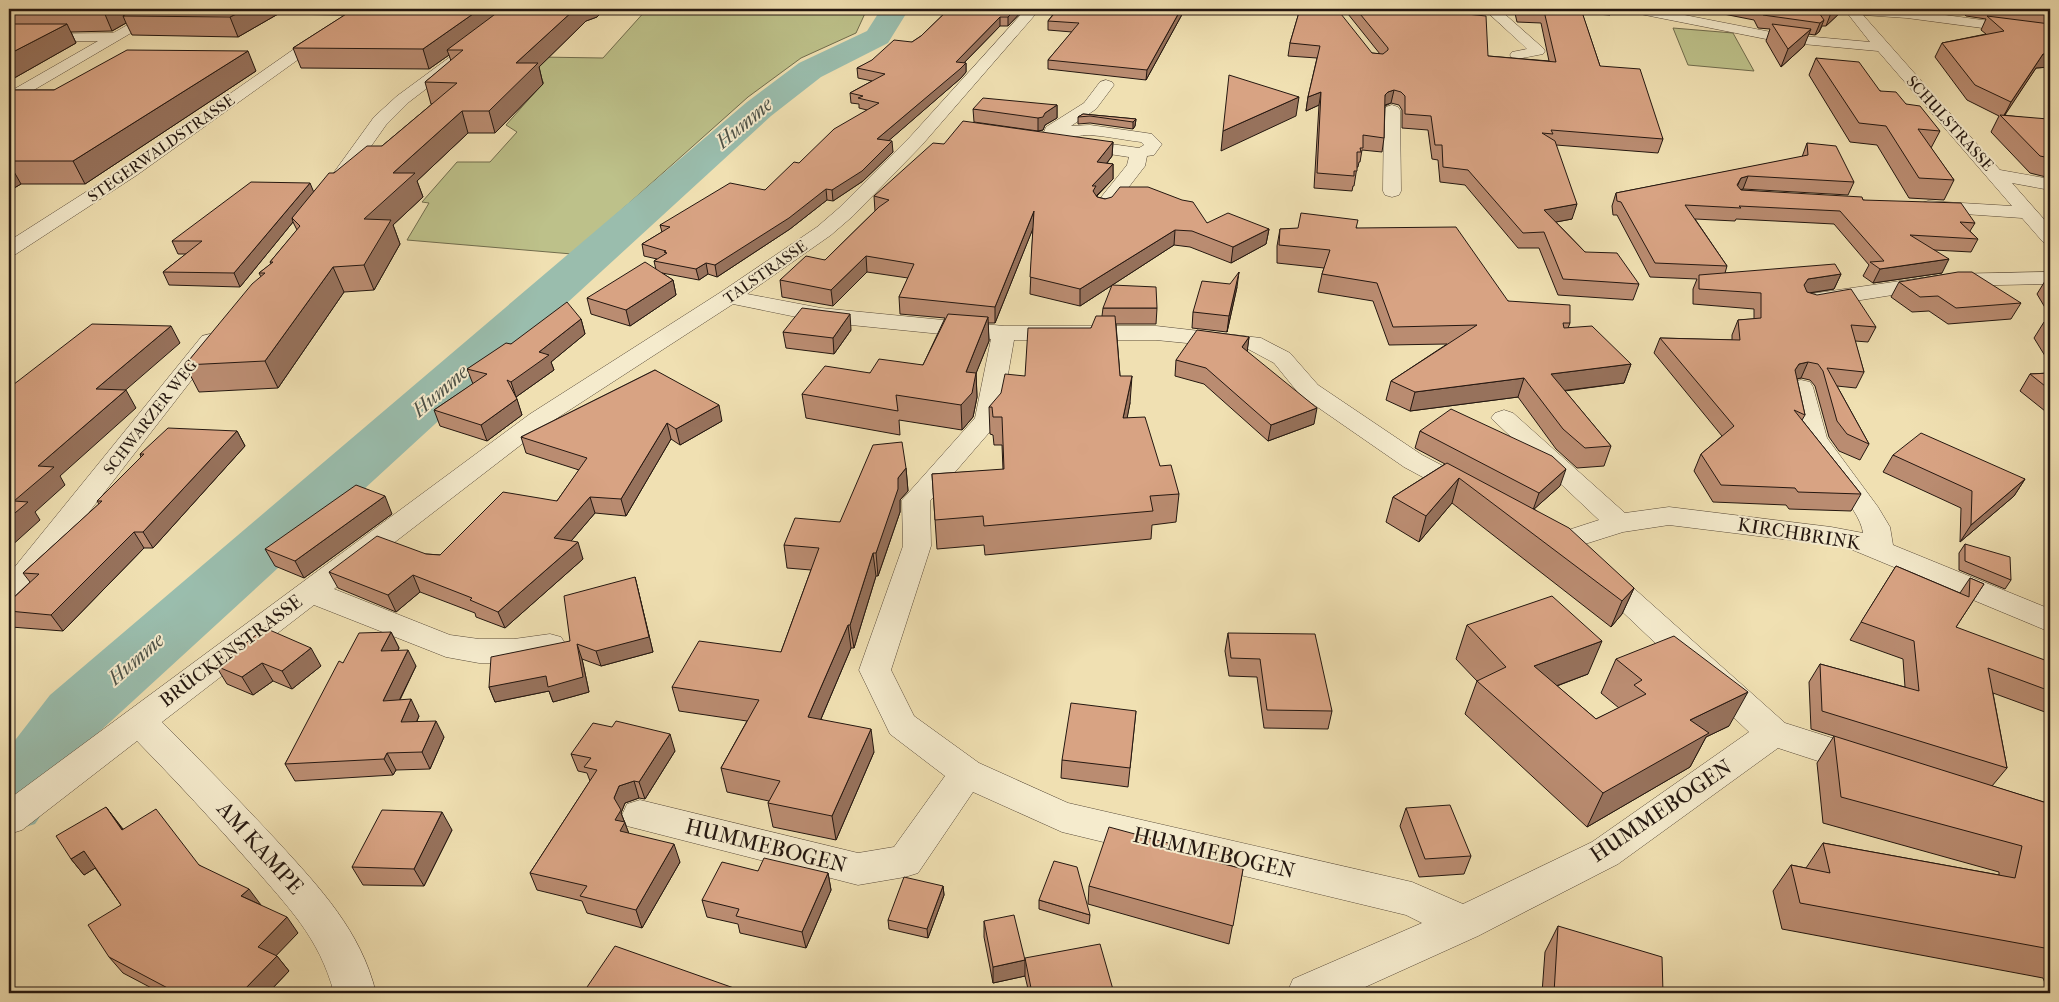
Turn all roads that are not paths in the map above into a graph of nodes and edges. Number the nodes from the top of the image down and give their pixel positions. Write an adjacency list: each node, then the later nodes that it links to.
1 (165, 9): 8 (street)
2 (1034, 9): 29 (street, TALSTRASSE)
3 (1491, 9): 13 (street)
4 (1634, 9): 6 (street)
5 (1851, 9): 7 (street); 12 (street, SCHULSTRASSE)
6 (1672, 12): 12 (street)
7 (2050, 33)
8 (116, 37): 9 (street); 15 (street)
9 (9, 38)
10 (312, 43): 27 (street, STEGERWALDSTRASSE)
11 (474, 45): 22 (street)
12 (1882, 47): 19 (street, SCHULSTRASSE)
13 (1517, 55)
14 (1106, 85): 18 (street)
15 (9, 98)
16 (1392, 110): 21 (street)
17 (1020, 136): 18 (street)
18 (1040, 138): 23 (street)
19 (1996, 175): 20 (street); 25 (street, SCHULSTRASSE)
20 (2050, 184)
21 (1392, 191)
22 (323, 199)
23 (1104, 206)
24 (1911, 206): 25 (street)
25 (2029, 213): 26 (street, SCHULSTRASSE)
26 (2050, 238)
27 (9, 250)
28 (2050, 278): 30 (street)
29 (729, 298): 32 (street); 35 (street, TALSTRASSE)
30 (1810, 301)
31 (224, 323): 40 (street, SCHWARZER WEG)
32 (1004, 333): 36 (street); 46 (street, HUMMEBOGEN)
33 (1801, 387): 38 (street)
34 (1504, 418): 37 (street)
35 (453, 484): 39 (street, BRÜCKENSTRASSE)
36 (1489, 501)
37 (1619, 523): 38 (street, KIRCHBRINK); 44 (street, KIRCHBRINK)
38 (1879, 550): 41 (street, KIRCHBRINK)
39 (309, 592): 42 (street); 43 (street, BRÜCKENSTRASSE)
40 (9, 594)
41 (2050, 620)
42 (550, 645)
43 (139, 721): 48 (street, BRÜCKENSTRASSE); 50 (street, AM KAMPE)
44 (1773, 733): 45 (street); 49 (street, HUMMEBOGEN)
45 (1884, 768)
46 (967, 773): 47 (street, HUMMEBOGEN); 49 (street, HUMMEBOGEN)
47 (640, 815)
48 (9, 819)
49 (1464, 923): 51 (street, HUMMEBOGEN)
50 (355, 993)
51 (1308, 993)

